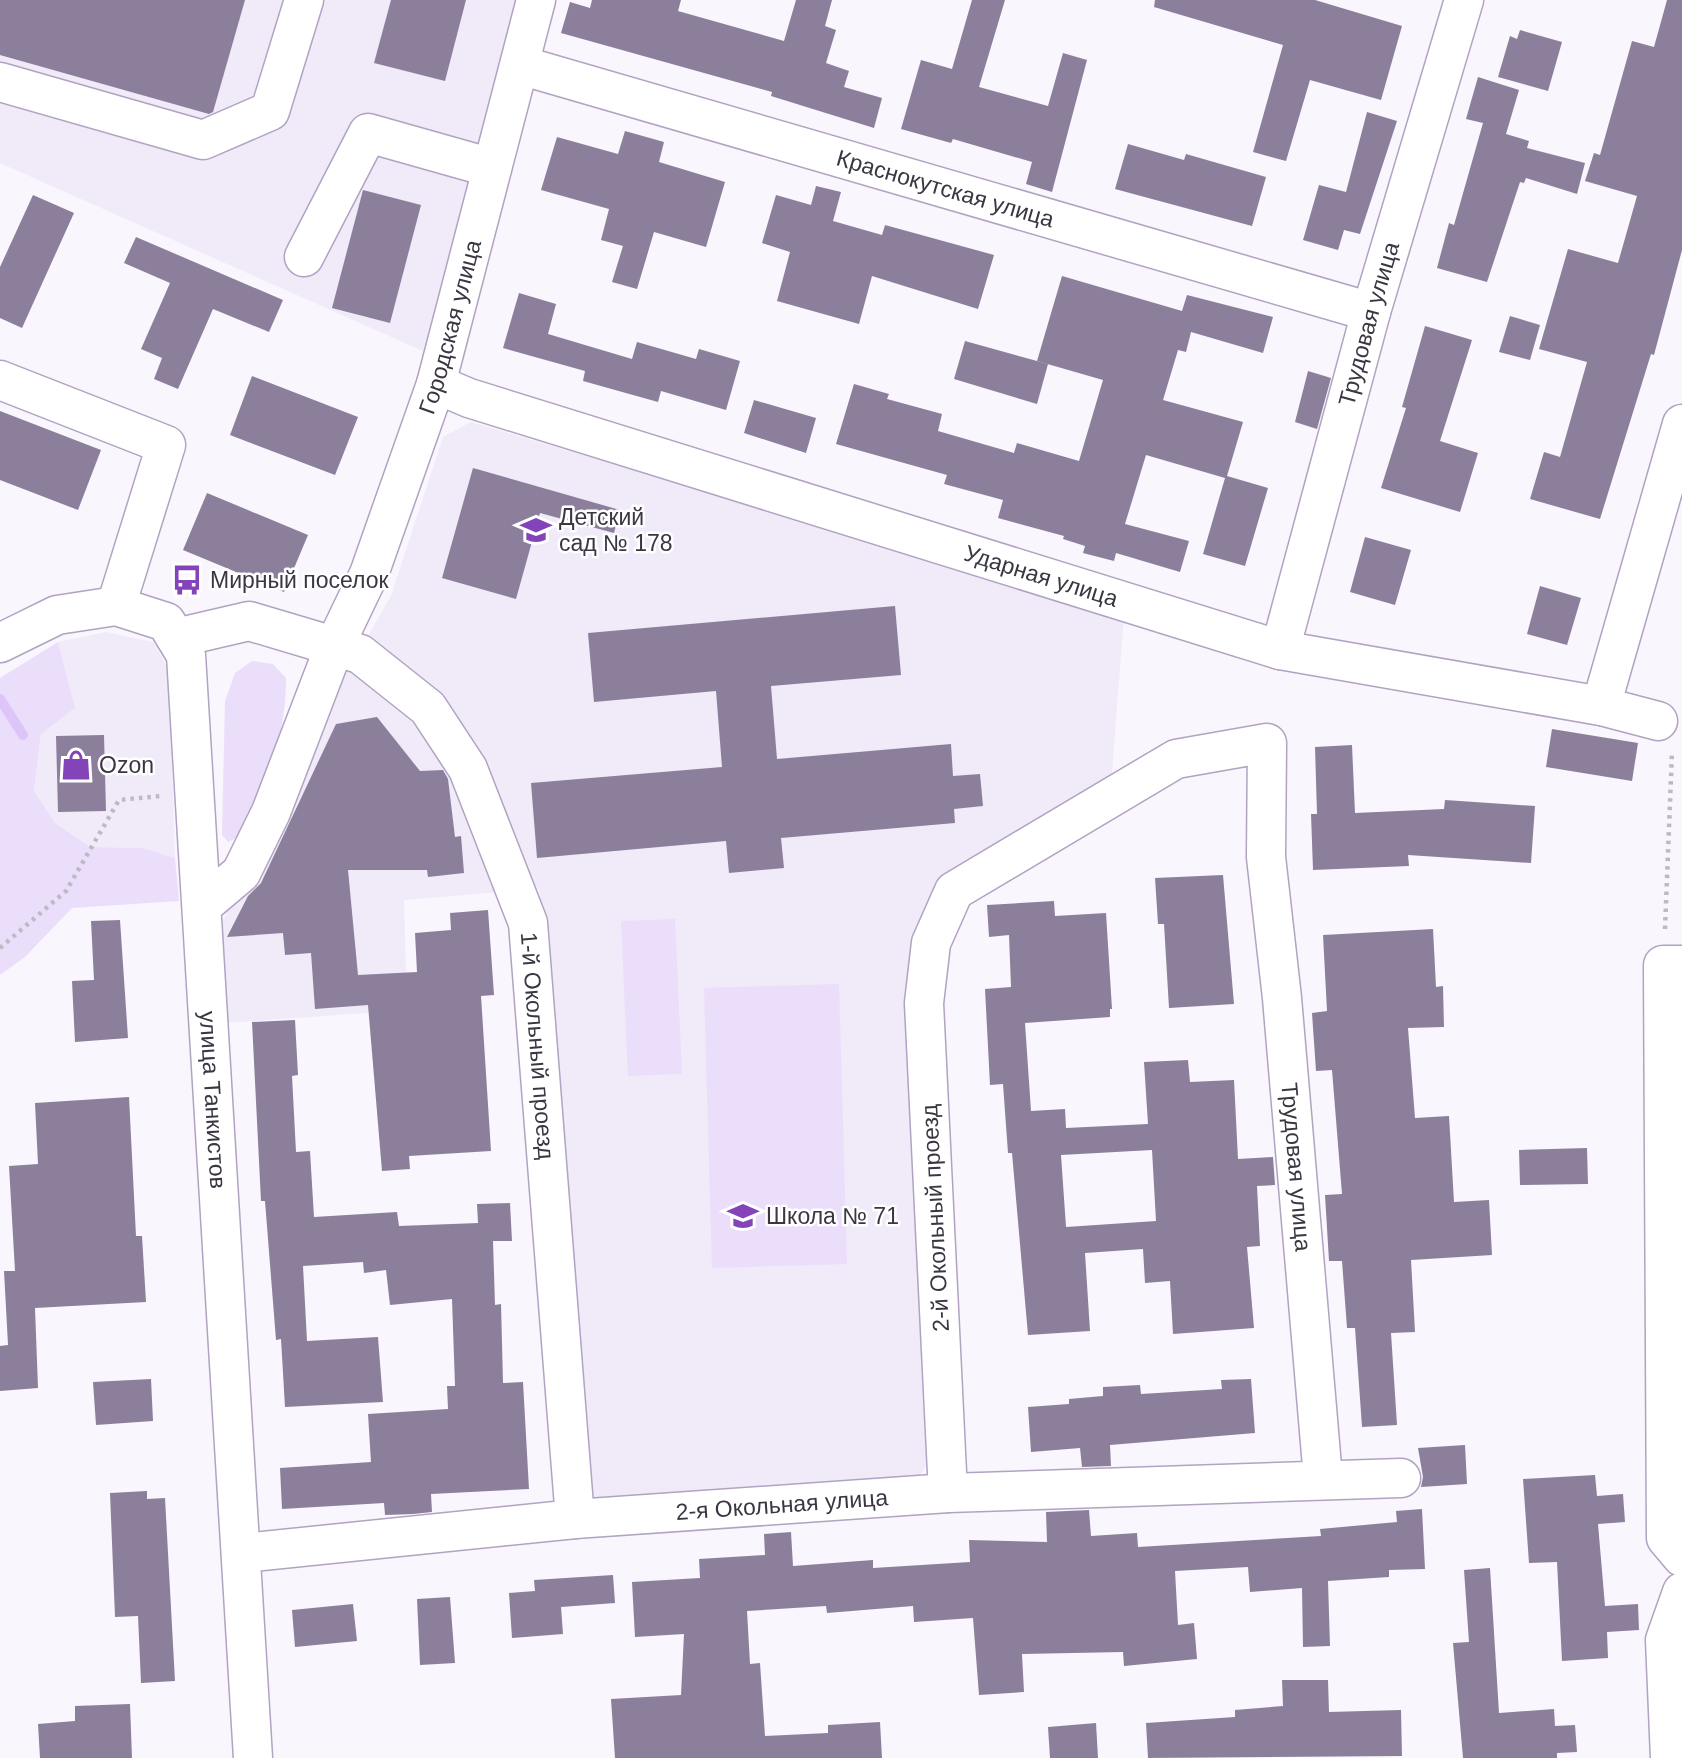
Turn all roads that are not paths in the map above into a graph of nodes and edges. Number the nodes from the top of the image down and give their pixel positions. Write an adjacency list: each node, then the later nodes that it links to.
1 (304, 0): 5 (street)
2 (536, 0): 4 (street, Городская улица)
3 (1464, 0): 8 (street, Трудовая улица)
4 (520, 65): 6 (street, Городская улица); 8 (street, Краснокутская улица)
5 (0, 82)
6 (492, 168): 7 (street); 10 (street, Городская улица)
7 (304, 257)
8 (1371, 312): 16 (street, Трудовая улица)
9 (0, 380): 12 (street)
10 (436, 384): 15 (street, Городская улица); 16 (street, Ударная улица)
11 (1682, 424): 17 (street)
12 (116, 606): 13 (street); 14 (street)
13 (176, 638): 15 (street, 1-й Окольный проезд); 19 (street, улица Танкистов)
14 (0, 643)
15 (335, 645): 19 (street, Городская улица); 25 (street, 1-й Окольный проезд)
16 (1280, 650): 17 (street, Ударная улица)
17 (1601, 706): 18 (street, Ударная улица)
18 (1658, 721)
19 (202, 906): 26 (street, улица Танкистов)
20 (931, 943): 22 (street, Трудовая улица); 24 (street, 2-й Окольный проезд)
21 (1673, 965): 27 (street)
22 (1323, 1478): 23 (street, 2-я Окольная улица); 24 (street, 2-я Окольная улица)
23 (1401, 1478)
24 (948, 1493): 25 (street, 2-я Окольная улица)
25 (576, 1519): 26 (street, 2-я Окольная улица)
26 (243, 1553): 29 (street, улица Танкистов)
27 (1682, 1557)
28 (1682, 1592): 30 (street)
29 (253, 1758)
30 (1670, 1758)

